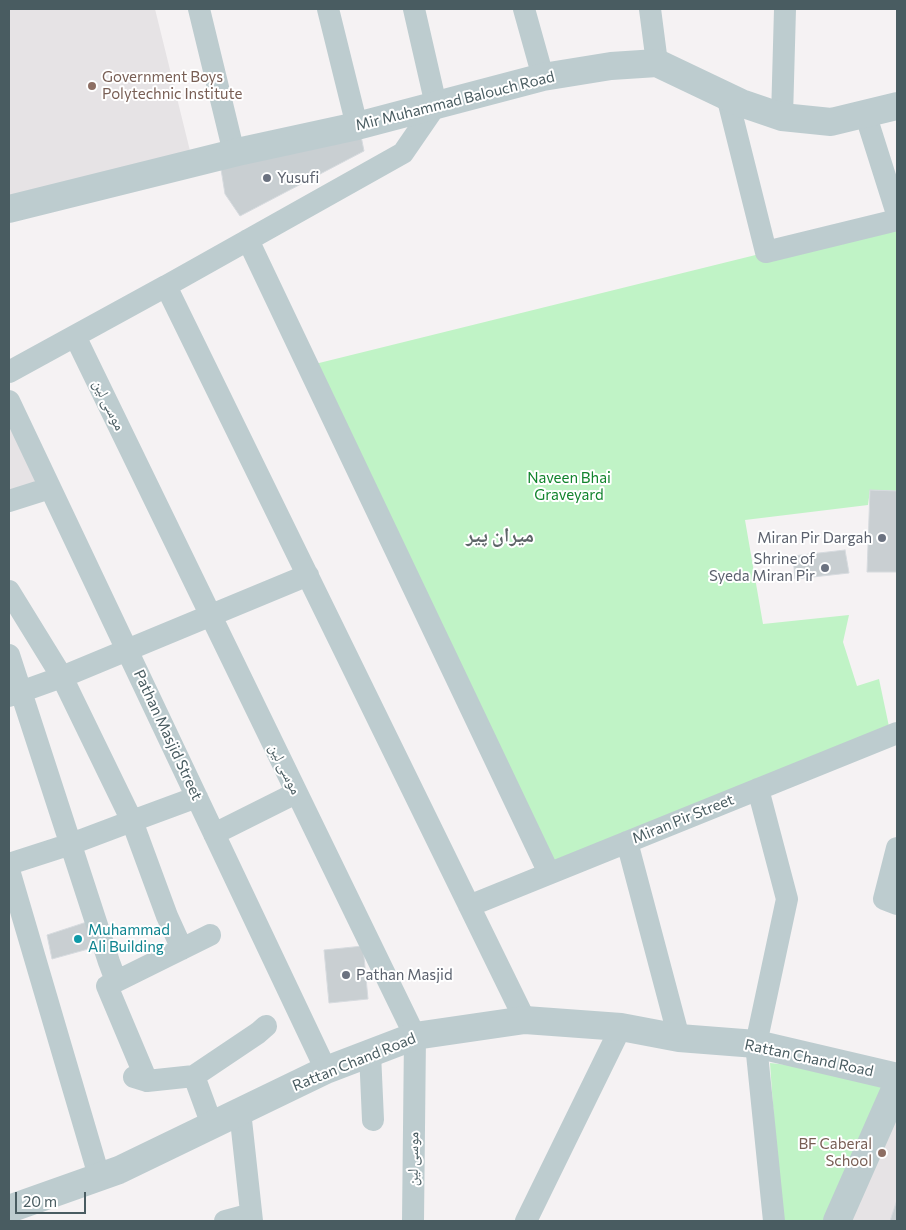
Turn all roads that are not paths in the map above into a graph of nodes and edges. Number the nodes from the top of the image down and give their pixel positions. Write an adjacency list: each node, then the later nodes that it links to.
1 (199, 9): 16 (street)
2 (328, 9): 15 (street)
3 (414, 9): 11 (street)
4 (524, 9): 9 (street)
5 (650, 9): 6 (street); 8 (street)
6 (654, 9)
7 (785, 9): 14 (street)
8 (657, 63): 9 (street, Mir Muhammad Balouch Road); 10 (street, Mir Muhammad Balouch Road)
9 (543, 77): 11 (street, Mir Muhammad Balouch Road)
10 (726, 96): 14 (street, Mir Muhammad Balouch Road); 19 (street)
11 (436, 105): 15 (street, Mir Muhammad Balouch Road); 20 (street)
12 (897, 106): 13 (street, Mir Muhammad Balouch Road)
13 (865, 113): 14 (street, Mir Muhammad Balouch Road); 18 (street)
14 (782, 117)
15 (357, 126): 16 (street, Mir Muhammad Balouch Road)
16 (234, 153): 17 (street, Mir Muhammad Balouch Road)
17 (9, 209)
18 (897, 214)
19 (897, 220)
20 (248, 240): 21 (street); 45 (street)
21 (166, 286): 22 (street); 27 (street)
22 (75, 336): 23 (street); 29 (street, موسی لین)
23 (9, 372)
24 (9, 401): 25 (street, Pathan Masjid Street)
25 (50, 488): 26 (street); 30 (street, Pathan Masjid Street)
26 (9, 501)
27 (308, 575): 29 (street); 47 (street)
28 (9, 591): 32 (street)
29 (211, 616): 30 (street); 36 (street, موسی لین)
30 (127, 650): 32 (street); 37 (street, Pathan Masjid Street)
31 (9, 655): 33 (street)
32 (62, 677): 33 (street); 38 (street)
33 (15, 694): 41 (street)
34 (895, 741): 35 (street, Miran Pir Street)
35 (758, 789): 40 (street, Miran Pir Street); 56 (street)
36 (296, 793): 39 (street); 54 (street, موسی لین)
37 (197, 798): 38 (street); 39 (street, Pathan Masjid Street)
38 (132, 820): 41 (street); 49 (street)
39 (214, 834): 58 (street, Pathan Masjid Street)
40 (627, 842): 45 (street, Miran Pir Street); 55 (street)
41 (70, 844): 43 (street); 50 (street)
42 (897, 848): 46 (street)
43 (9, 864)
44 (9, 870): 65 (street)
45 (549, 873): 47 (street, Miran Pir Street)
46 (897, 904)
47 (469, 906): 51 (street)
48 (210, 935): 49 (street)
49 (182, 949): 50 (street)
50 (116, 981): 59 (street)
51 (524, 1020): 53 (street, Rattan Chand Road); 54 (street, Rattan Chand Road)
52 (266, 1026): 59 (street)
53 (621, 1027): 55 (street, Rattan Chand Road); 70 (street)
54 (415, 1036): 57 (street, Rattan Chand Road); 69 (street, موسی لین)
55 (680, 1038): 56 (street, Rattan Chand Road)
56 (756, 1044): 60 (street, Rattan Chand Road); 71 (street)
57 (370, 1053): 58 (street, Rattan Chand Road); 63 (street)
58 (326, 1070): 62 (street, Rattan Chand Road)
59 (194, 1076): 64 (street)
60 (897, 1077)
61 (897, 1085): 72 (street)
62 (240, 1111): 64 (street, Rattan Chand Road); 67 (street)
63 (373, 1120)
64 (212, 1125): 65 (street, Rattan Chand Road)
65 (99, 1176): 66 (street, Rattan Chand Road)
66 (9, 1208)
67 (252, 1218): 68 (street)
68 (225, 1221)
69 (413, 1221)
70 (526, 1221)
71 (774, 1221)
72 (836, 1221)

